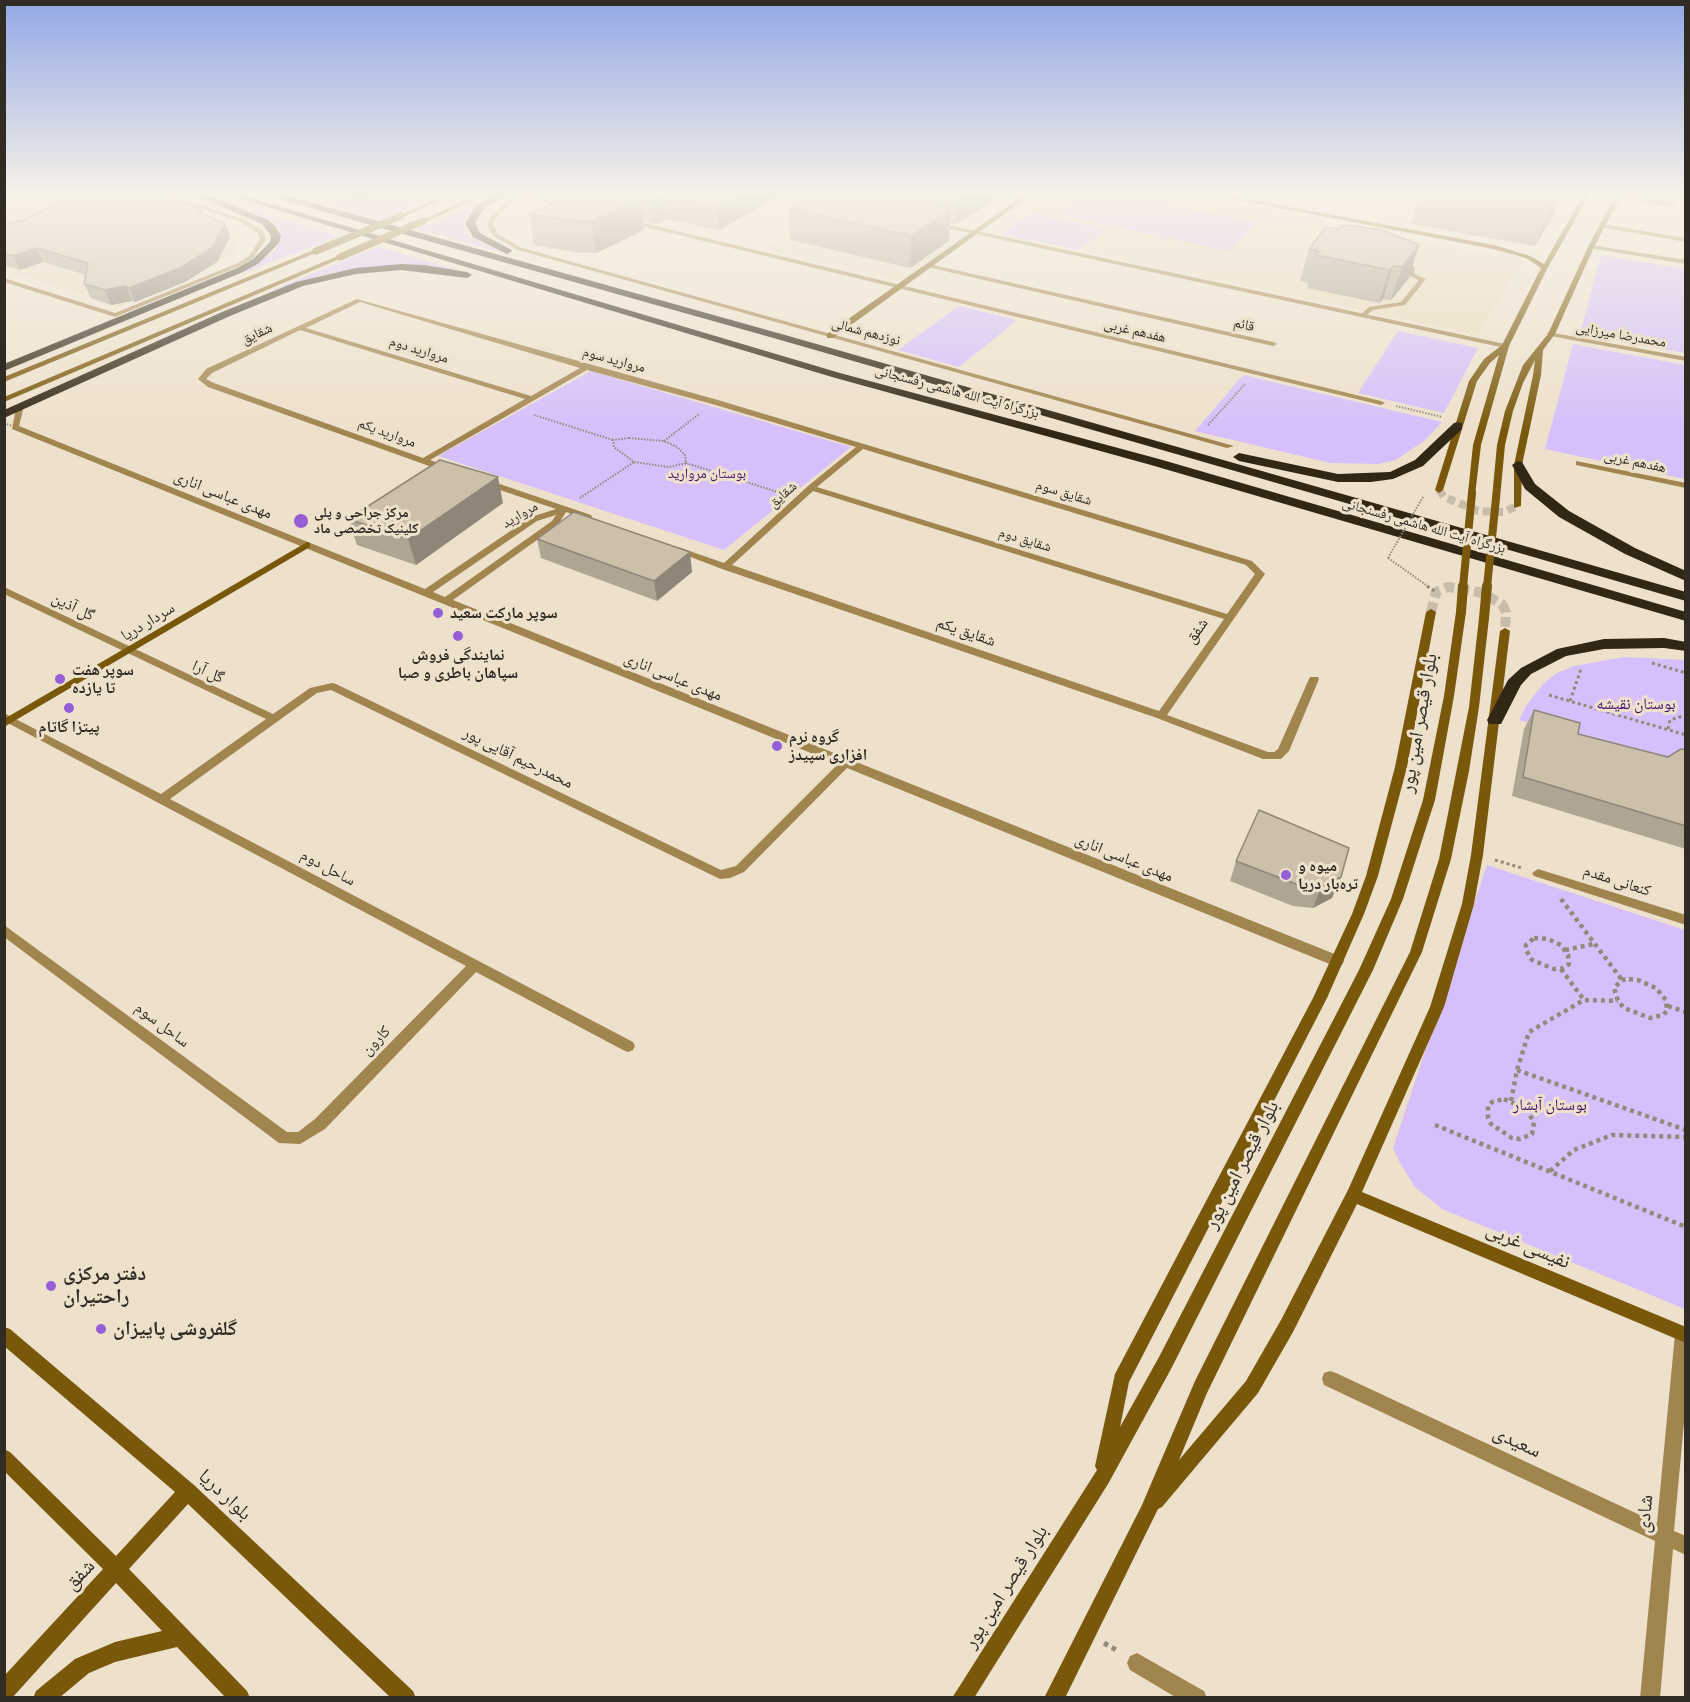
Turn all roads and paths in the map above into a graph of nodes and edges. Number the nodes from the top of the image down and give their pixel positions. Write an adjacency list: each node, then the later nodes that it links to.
1 (222, 271): 18 (street)
2 (237, 271): 32 (highway)
3 (267, 271): 35 (main road, bridge)
4 (305, 271): 37 (main road, bridge)
5 (353, 271): 41 (highway)
6 (444, 271): 21 (highway)
7 (490, 271): 21 (highway, بزرگراه آیت الله هاشمی رفسنجانی)
8 (547, 271): 19 (highway, بزرگراه آیت الله هاشمی رفسنجانی)
9 (560, 271): 19 (highway)
10 (596, 271): 26 (street, نوزدهم شمالی)
11 (831, 271): 20 (street, هفدهم غربی)
12 (921, 271): 20 (main road)
13 (953, 271): 27 (street, قائم)
14 (1154, 271): 23 (street)
15 (1410, 271): 23 (street)
16 (1543, 271): 28 (main road)
17 (1580, 271): 25 (main road)
18 (4, 280)
19 (595, 285): 49 (highway, بزرگراه آیت الله هاشمی رفسنجانی)
20 (898, 288): 26 (main road); 33 (street, هفدهم غربی)
21 (549, 289): 78 (highway, بزرگراه آیت الله هاشمی رفسنجانی)
22 (359, 300): 24 (street, شقایق); 31 (street, مروارید سوم)
23 (1362, 316): 28 (street)
24 (300, 328): 34 (street, شقایق); 36 (street, مروارید دوم)
25 (1551, 334): 29 (main road); 30 (street, محمدرضا میرزایی)
26 (830, 336): 46 (street, نوزدهم شمالی)
27 (1273, 344)
28 (1505, 346): 44 (main road); 127 (main road, بلوار قیصر امین پور, bridge)
29 (1539, 350): 56 (main road); 129 (main road, bridge)
30 (1686, 359)
31 (586, 367): 36 (street); 38 (street, مروارید سوم)
32 (4, 369)
33 (1255, 373): 39 (street, هفدهم غربی); 46 (path)
34 (202, 379): 52 (street, مروارید یکم)
35 (4, 380)
36 (531, 398): 40 (street)
37 (4, 400)
38 (715, 402): 48 (path); 50 (street, مروارید سوم)
39 (1381, 403): 44 (path)
40 (513, 409): 47 (path); 52 (street)
41 (19, 410): 42 (highway); 45 (street)
42 (4, 415)
43 (4, 423): 45 (path, bridge)
44 (1459, 424): 49 (highway); 61 (main road)
45 (14, 427): 68 (street, مهدی عباسی اناری)
46 (1197, 437): 51 (street, نوزدهم شمالی)
47 (613, 440): 48 (path); 53 (path)
48 (664, 441): 54 (path)
49 (1154, 445): 75 (highway, بزرگراه آیت الله هاشمی رفسنجانی)
50 (862, 446): 60 (street, شقایق); 70 (street, شقایق سوم)
51 (1230, 446)
52 (423, 461): 57 (street, مروارید یکم)
53 (634, 462): 54 (path); 65 (path)
54 (686, 463): 62 (path)
55 (1579, 463): 59 (street, هفدهم غربی)
56 (1518, 465): 64 (main road); 71 (highway)
57 (456, 472)
58 (477, 479): 65 (street)
59 (1686, 486)
60 (811, 488): 69 (street, شقایق); 79 (street, شقایق دوم)
61 (1439, 490)
62 (790, 496)
63 (1423, 496): 73 (path, bridge)
64 (1517, 506)
65 (564, 509): 66 (street); 74 (street, مروارید); 76 (street, مروارید)
66 (596, 520)
67 (660, 543): 69 (street, شقایق یکم)
68 (307, 545): 74 (street, مهدی عباسی اناری); 82 (main road, سردار دریا)
69 (725, 567): 90 (street, شقایق یکم)
70 (1257, 568): 79 (street, شفق)
71 (1686, 577)
72 (4, 590): 82 (street, گل آذین)
73 (1436, 592)
74 (426, 593): 76 (street, مهدی عباسی اناری)
75 (1686, 597)
76 (445, 601): 96 (street, مهدی عباسی اناری)
77 (1431, 612): 105 (main road)
78 (1686, 617)
79 (1230, 618): 90 (street, شفق)
80 (1505, 631): 93 (main road)
81 (1686, 647): 93 (highway)
82 (128, 651): 91 (street, گل آرا); 92 (main road, سردار دریا)
83 (1651, 663): 85 (path)
84 (1581, 669): 88 (path)
85 (1686, 673)
86 (1314, 679): 90 (street, شقایق یکم)
87 (1549, 695): 88 (path)
88 (1570, 701): 94 (path)
89 (1686, 715): 94 (path)
90 (1161, 716)
91 (275, 719): 96 (street, محمدرحیم آقایی پور); 97 (street, محمدرحیم آقایی پور)
92 (7, 720): 97 (street, ساحل دوم)
93 (1495, 720): 98 (main road)
94 (1668, 729): 95 (path)
95 (1686, 735)
96 (846, 762): 105 (street, مهدی عباسی اناری)
97 (162, 799): 106 (street, ساحل دوم)
98 (1477, 855): 99 (path); 121 (main road)
99 (1538, 873): 101 (street, کنعانی مقدم)
100 (1561, 899): 103 (path)
101 (1686, 920)
102 (4, 930): 119 (street, ساحل سوم)
103 (1594, 944): 104 (path); 108 (path)
104 (1565, 950): 107 (path); 107 (path)
105 (1337, 961): 127 (main road)
106 (475, 965): 113 (street, ساحل دوم); 119 (street, کارون)
107 (1561, 969): 109 (path)
108 (1622, 980): 110 (path); 111 (path)
109 (1584, 1000): 110 (path); 114 (path)
110 (1618, 1001): 111 (path)
111 (1668, 1006): 112 (path)
112 (1686, 1012)
113 (628, 1046)
114 (1517, 1070): 115 (path); 117 (path)
115 (1511, 1101): 115 (path)
116 (1435, 1125): 120 (path)
117 (1686, 1130)
118 (1686, 1137): 120 (path)
119 (300, 1138)
120 (1550, 1172): 122 (path)
121 (1353, 1195): 124 (main road, نفیسی غربی); 129 (main road)
122 (1686, 1227)
123 (4, 1335): 128 (main road, بلوار دریا)
124 (1684, 1335): 130 (street, شادی)
125 (1330, 1379): 130 (street, سعیدی)
126 (4, 1458): 132 (main road)
127 (1102, 1478): 140 (main road, بلوار قیصر امین پور)
128 (188, 1491): 132 (main road, شفق); 139 (main road, بلوار دریا)
129 (1148, 1511): 133 (main road)
130 (1665, 1537): 131 (street, سعیدی); 143 (street, شادی)
131 (1686, 1546)
132 (117, 1569): 134 (main road); 136 (main road, شفق)
133 (1087, 1632): 135 (path); 141 (main road)
134 (182, 1636): 137 (main road); 138 (main road)
135 (1137, 1663): 142 (street)
136 (4, 1691)
137 (43, 1698)
138 (240, 1698)
139 (406, 1698)
140 (962, 1698)
141 (1054, 1698)
142 (1197, 1698)
143 (1650, 1698)

